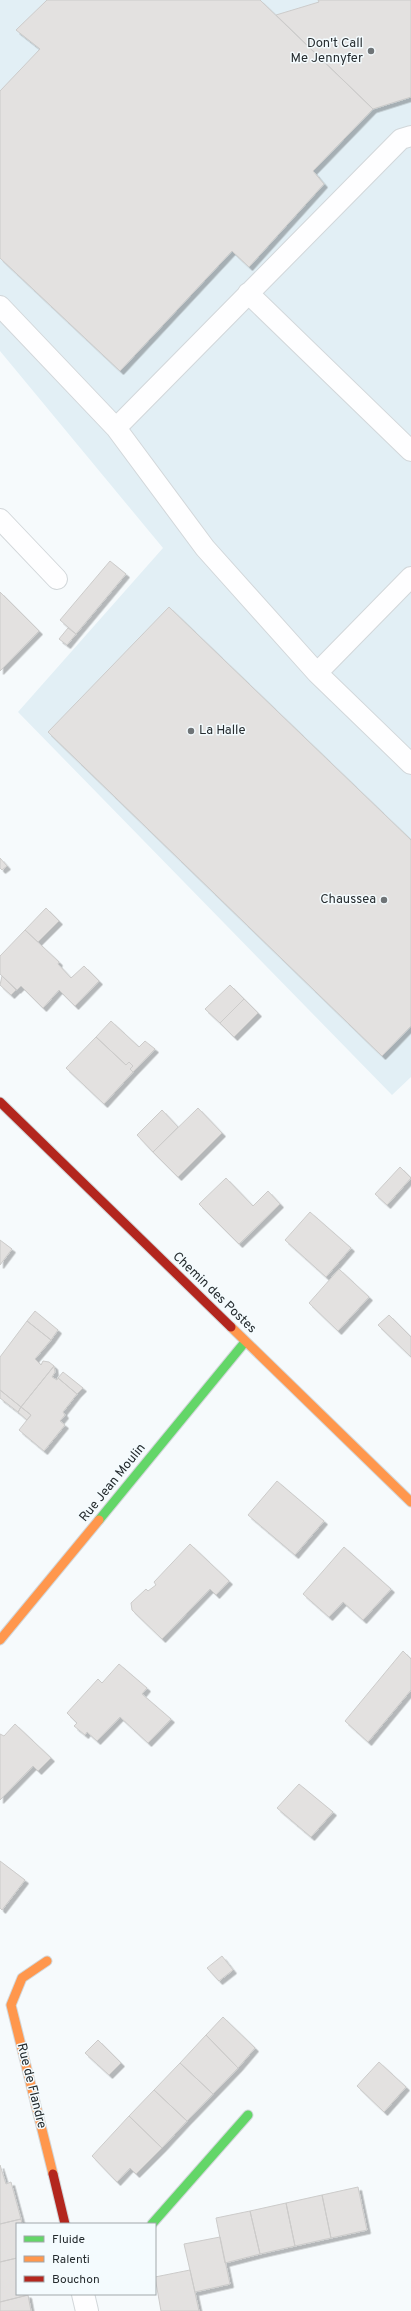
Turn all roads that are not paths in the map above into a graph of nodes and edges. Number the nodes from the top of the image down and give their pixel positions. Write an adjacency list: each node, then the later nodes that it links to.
1 (411, 136): 2 (lane)
2 (248, 293): 4 (lane); 5 (lane)
3 (0, 306): 4 (lane)
4 (116, 428): 9 (lane)
5 (411, 451)
6 (0, 519): 8 (lane)
7 (411, 577): 9 (lane)
8 (57, 579)
9 (318, 673): 10 (lane)
10 (411, 764)
11 (0, 1102): 12 (street, Chemin des Postes)
12 (245, 1342): 13 (street, Chemin des Postes); 14 (street, Rue Jean Moulin)
13 (411, 1502)
14 (0, 1640)
15 (47, 1961): 17 (street, Rue de Flandre)
16 (248, 2115): 18 (street)
17 (65, 2223)
18 (153, 2223)
19 (83, 2295): 20 (street)
20 (87, 2311)

